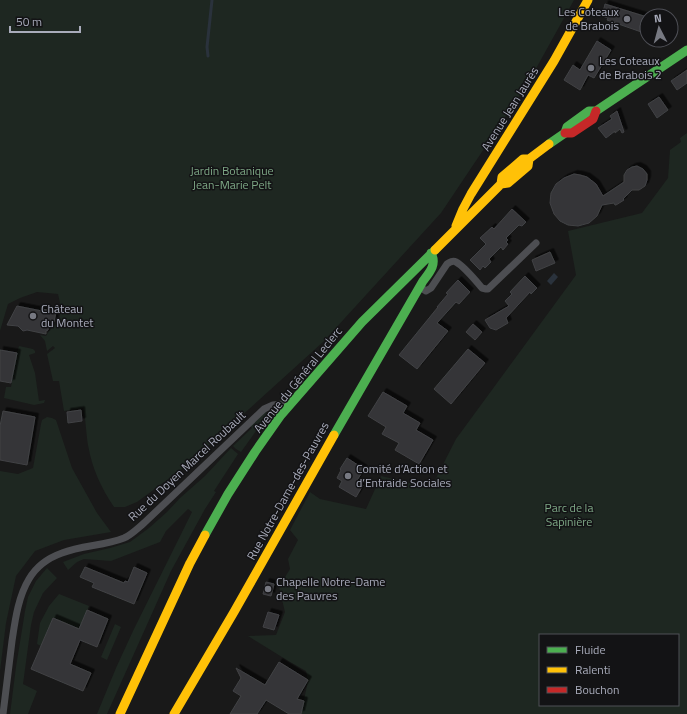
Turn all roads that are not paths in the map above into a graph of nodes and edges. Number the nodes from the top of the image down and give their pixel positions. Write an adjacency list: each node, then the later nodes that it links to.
1 (588, 0): 3 (main road, Avenue Jean Jaurès)
2 (687, 50): 3 (main road, Avenue du Général Leclerc)
3 (453, 232): 5 (main road, Avenue du Général Leclerc)
4 (536, 243): 7 (street)
5 (431, 253): 6 (main road, Avenue du Général Leclerc); 7 (main road, Rue Notre-Dame-des-Pauvres)
6 (422, 262): 7 (street); 8 (main road, Avenue du Général Leclerc)
7 (422, 284): 11 (main road, Rue Notre-Dame-des-Pauvres)
8 (292, 403): 9 (street, Rue du Doyen Marcel Roubault); 10 (main road, Avenue du Général Leclerc)
9 (3, 714)
10 (120, 714)
11 (174, 714)

